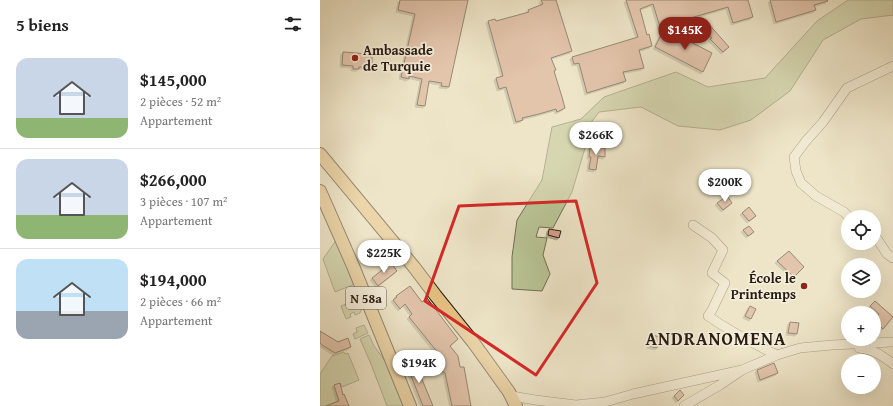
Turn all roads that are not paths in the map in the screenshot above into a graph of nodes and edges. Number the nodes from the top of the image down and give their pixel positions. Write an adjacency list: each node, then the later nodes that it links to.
1 (893, 66): 6 (street)
2 (320, 148): 4 (main road)
3 (320, 154): 4 (main road)
4 (342, 180): 15 (main road)
5 (320, 190): 16 (main road, N 58a)
6 (841, 210)
7 (693, 224): 12 (street)
8 (881, 245): 9 (street)
9 (893, 258)
10 (893, 342): 11 (street)
11 (832, 345): 12 (street); 13 (street)
12 (777, 355): 14 (street)
13 (893, 364)
14 (742, 370): 15 (street); 17 (street)
15 (514, 401)
16 (410, 406)
17 (684, 406)

